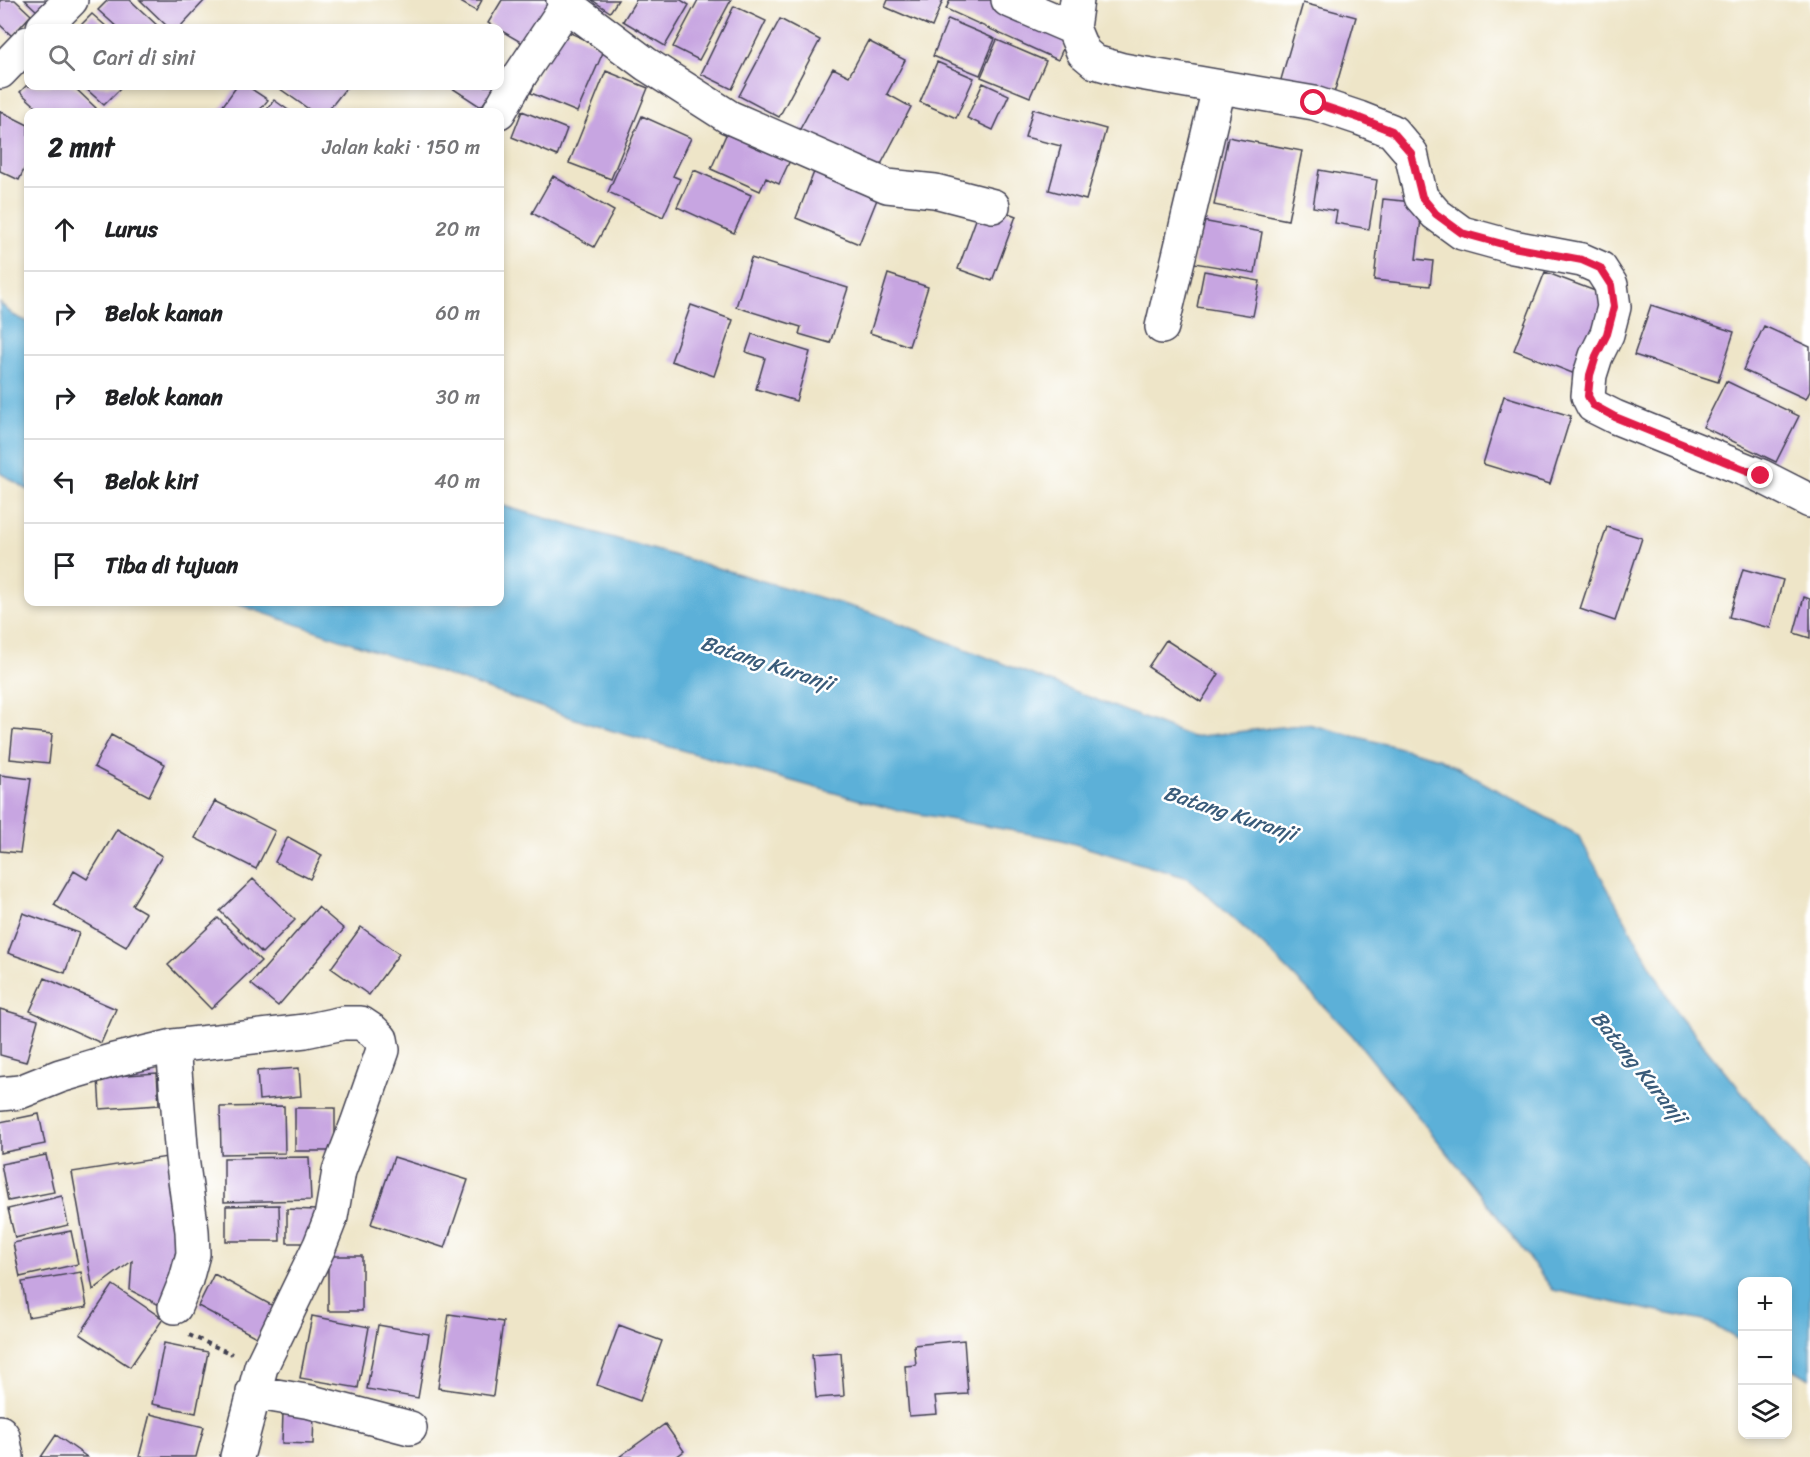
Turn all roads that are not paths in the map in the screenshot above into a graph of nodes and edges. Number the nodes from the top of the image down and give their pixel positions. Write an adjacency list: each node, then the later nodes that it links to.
1 (71, 0): 5 (street)
2 (1008, 0): 4 (street)
3 (566, 2): 9 (street); 10 (street)
4 (1075, 14): 8 (street)
5 (47, 24)
6 (24, 47): 7 (street)
7 (0, 72)
8 (1219, 88): 11 (street); 12 (street)
9 (501, 108)
10 (993, 206)
11 (1162, 327)
12 (1810, 501)
13 (173, 1046): 14 (street); 15 (street); 16 (street)
14 (0, 1094)
15 (175, 1307)
16 (257, 1380): 17 (street); 20 (street)
17 (411, 1428)
18 (0, 1432): 19 (street)
19 (7, 1457)
20 (237, 1457)

